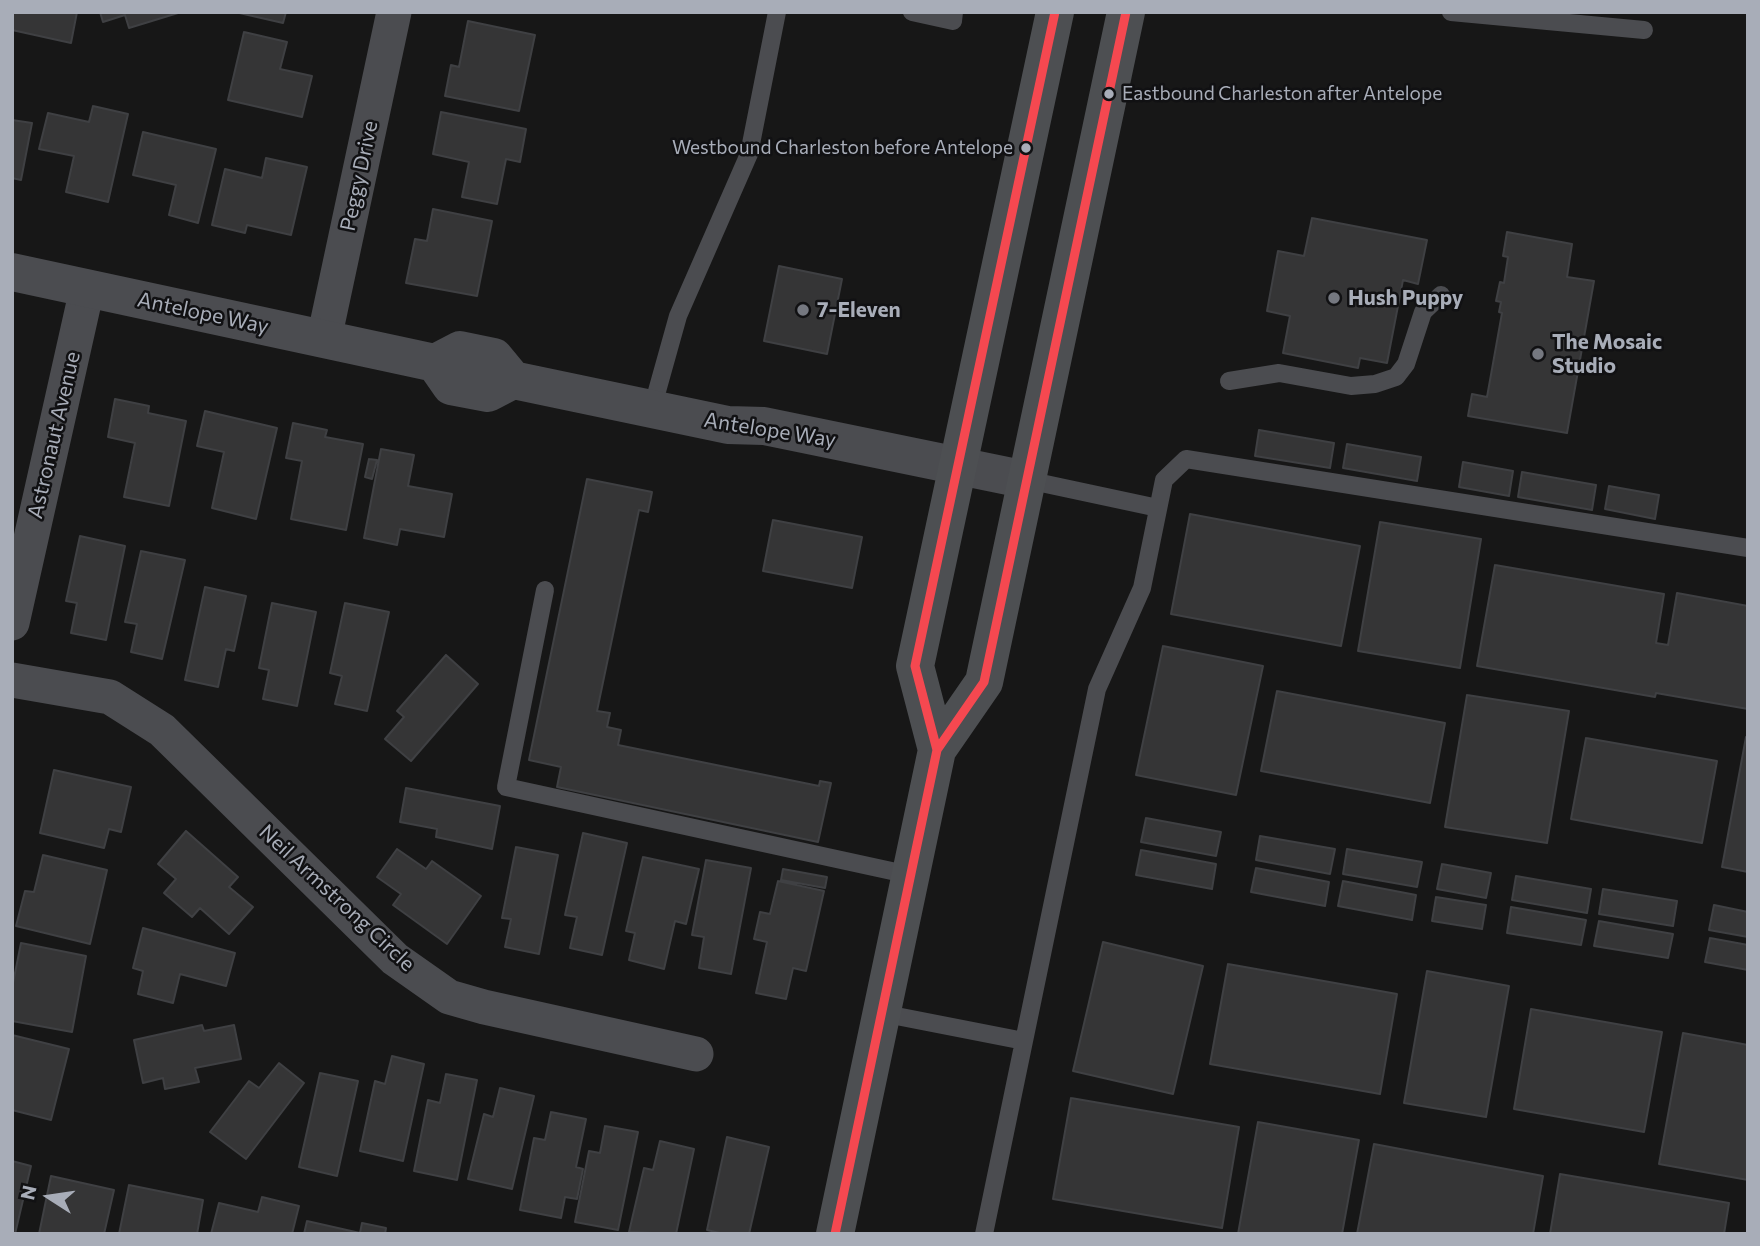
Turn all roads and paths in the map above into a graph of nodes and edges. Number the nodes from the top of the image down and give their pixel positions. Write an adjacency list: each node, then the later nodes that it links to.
1 (394, 12): 12 (street, Peggy Drive)
2 (777, 12): 14 (lane)
3 (912, 12): 4 (lane)
4 (954, 12)
5 (1055, 12): 15 (main road)
6 (1126, 12): 16 (main road)
7 (1451, 12): 8 (lane)
8 (1644, 30)
9 (12, 272): 10 (street, Antelope Way)
10 (87, 289): 12 (street, Antelope Way); 20 (street, Astronaut Avenue)
11 (1441, 295): 13 (lane)
12 (324, 339): 14 (street, Antelope Way)
13 (1229, 381)
14 (652, 409): 15 (street, Antelope Way)
15 (957, 466): 16 (street, Antelope Way); 22 (main road)
16 (1027, 480): 17 (lane); 22 (main road)
17 (1158, 509): 18 (lane); 25 (lane)
18 (1748, 548)
19 (545, 590): 23 (lane)
20 (12, 623)
21 (12, 680): 26 (street, Neil Armstrong Circle)
22 (937, 750): 23 (main road)
23 (910, 875): 24 (main road)
24 (881, 1013): 25 (lane); 27 (main road)
25 (1024, 1041): 28 (lane)
26 (696, 1054)
27 (835, 1234)
28 (984, 1234)

